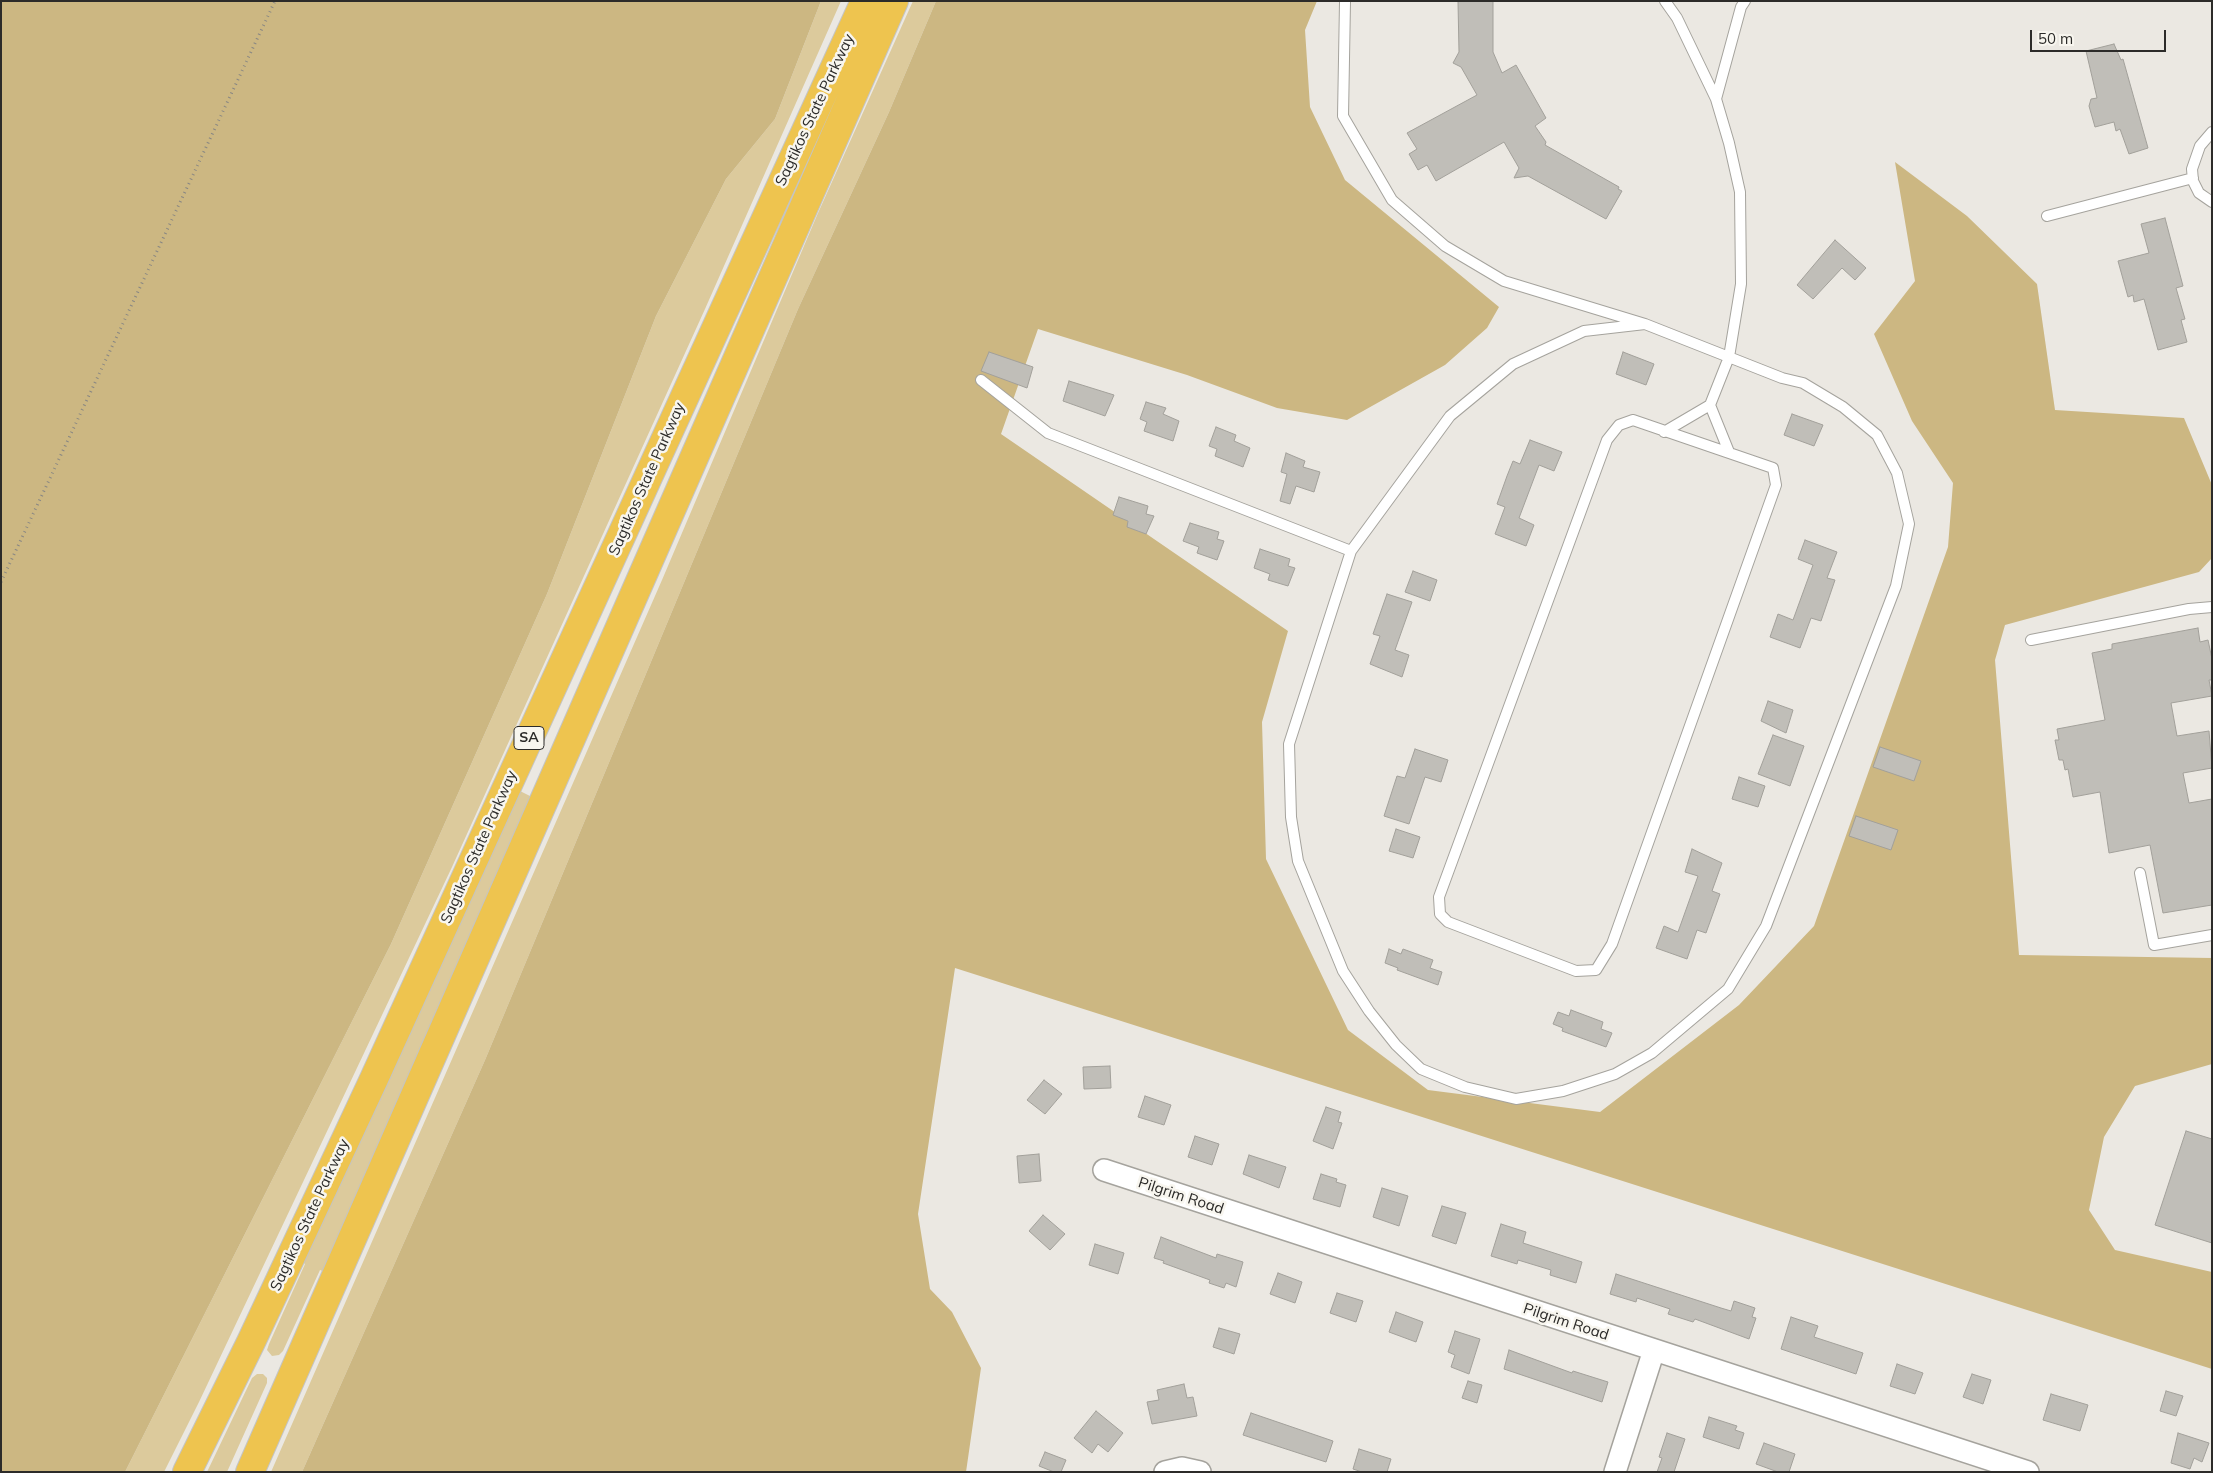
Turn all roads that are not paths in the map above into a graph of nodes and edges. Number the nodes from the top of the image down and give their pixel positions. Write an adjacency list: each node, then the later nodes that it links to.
1 (865, 1): 24 (highway, Sagtikos State Parkway / SA)
2 (894, 1): 25 (highway, Sagtikos State Parkway / SA)
3 (1665, 1): 6 (lane)
4 (1745, 1): 6 (lane)
5 (1346, 2): 11 (lane)
6 (1716, 99): 12 (lane)
7 (2212, 132): 8 (lane)
8 (2193, 178): 9 (lane); 10 (lane)
9 (2212, 202)
10 (2047, 216)
11 (1645, 324): 12 (lane); 17 (lane)
12 (1729, 357): 14 (lane); 17 (lane)
13 (981, 380): 17 (lane)
14 (1710, 405): 15 (lane); 16 (lane)
15 (1664, 432): 16 (lane); 16 (lane)
16 (1729, 452)
17 (1351, 551)
18 (2212, 607): 19 (lane)
19 (2031, 640)
20 (2140, 873): 21 (lane)
21 (2212, 936)
22 (1104, 1170): 23 (street, Pilgrim Road)
23 (1654, 1350): 28 (street); 29 (street, Pilgrim Road)
24 (187, 1472)
25 (250, 1472)
26 (1165, 1472): 27 (street)
27 (1200, 1472)
28 (1615, 1472)
29 (2028, 1472)

